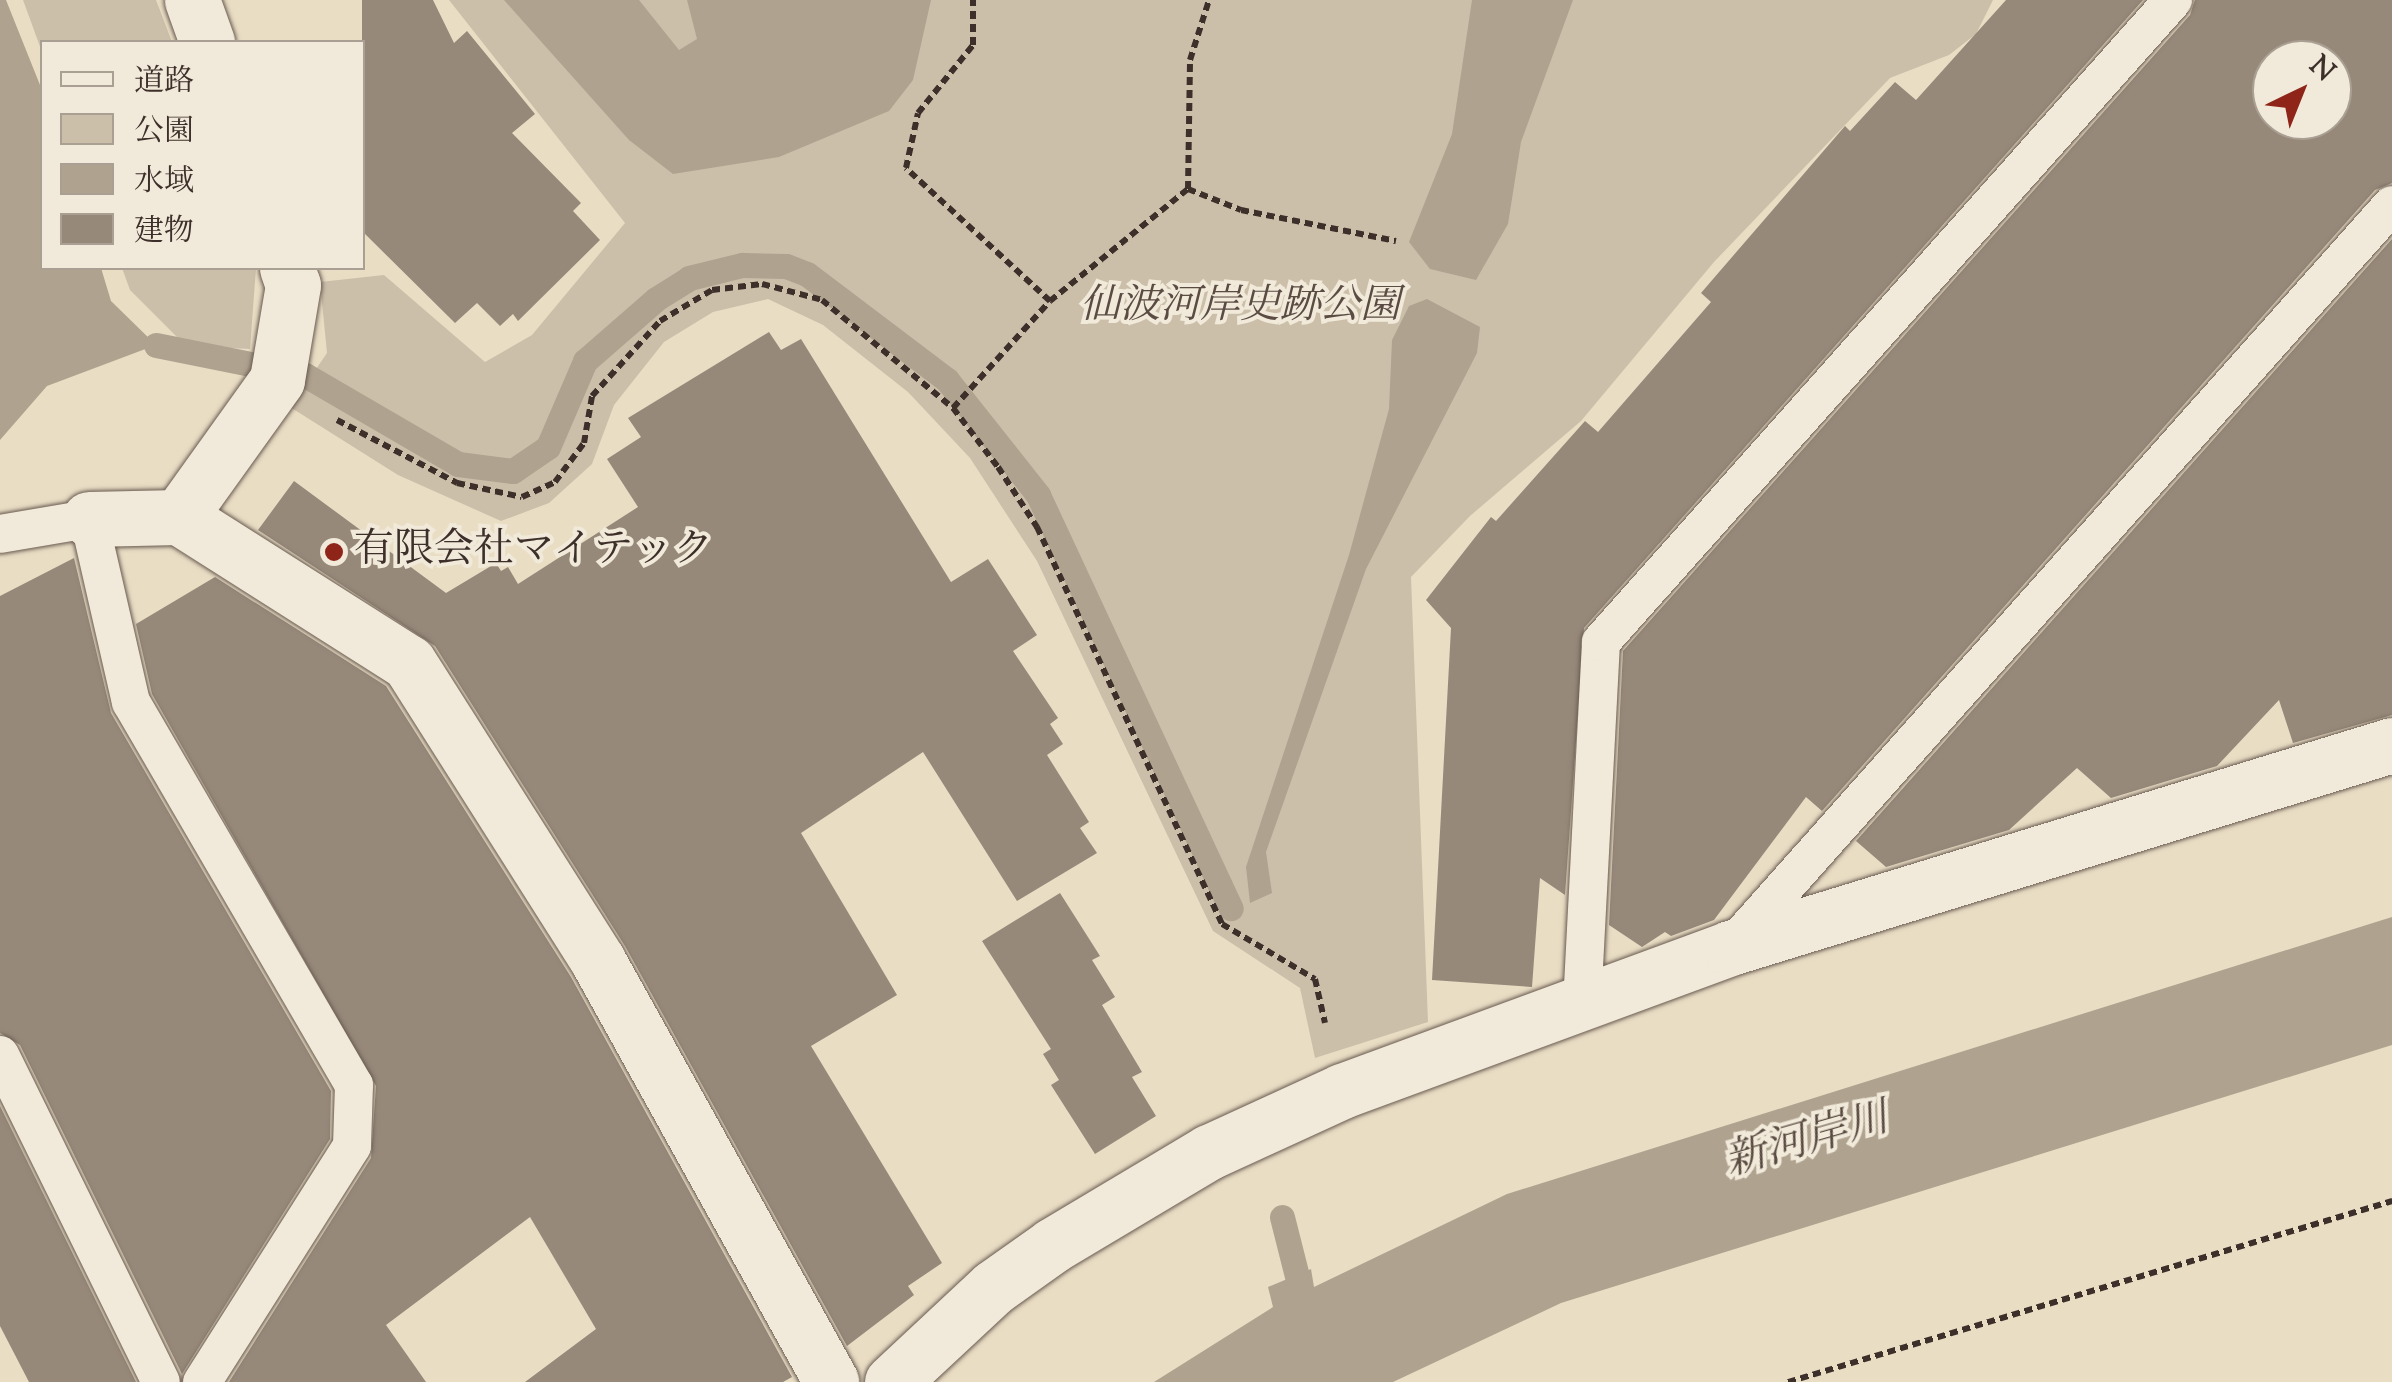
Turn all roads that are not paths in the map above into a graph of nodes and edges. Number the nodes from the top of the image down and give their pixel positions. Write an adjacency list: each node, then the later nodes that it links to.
1 (192, 0): 3 (street)
2 (2173, 0): 11 (lane)
3 (205, 40)
4 (2392, 204): 10 (lane)
5 (288, 270): 6 (street)
6 (179, 517): 7 (street); 15 (street)
7 (89, 519): 8 (lane); 14 (lane)
8 (0, 534)
9 (2392, 745): 10 (street)
10 (1730, 948): 11 (street)
11 (1582, 1005): 16 (street)
12 (0, 1055): 13 (lane)
13 (161, 1382)
14 (202, 1382)
15 (831, 1382)
16 (892, 1382)

